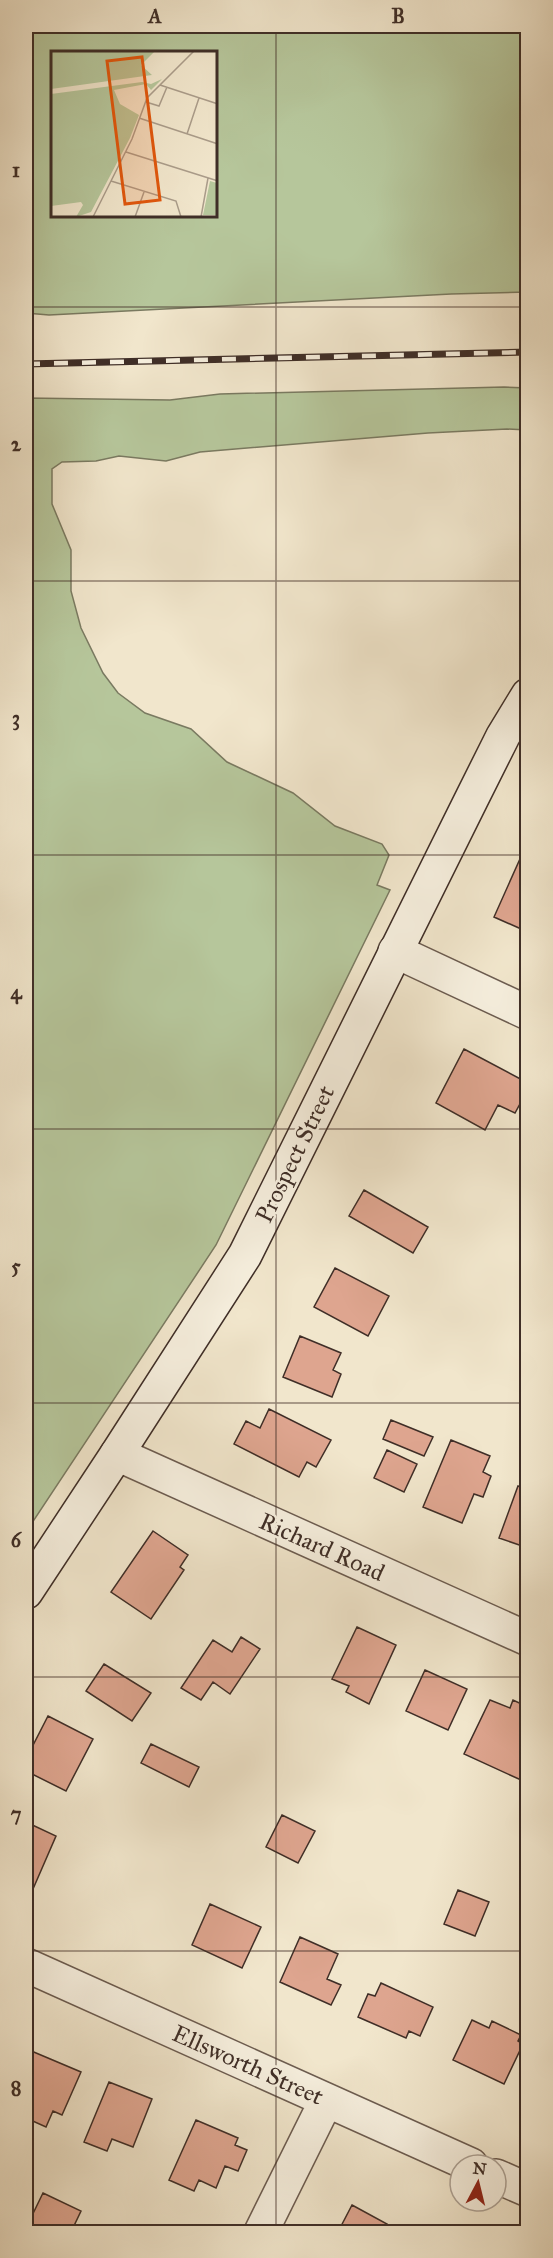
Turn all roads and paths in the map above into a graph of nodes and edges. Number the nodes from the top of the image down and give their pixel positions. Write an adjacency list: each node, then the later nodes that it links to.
1 (528, 695): 2 (street, Prospect Street)
2 (395, 951): 3 (street); 4 (street, Prospect Street)
3 (528, 1013)
4 (117, 1454): 5 (street, Prospect Street); 6 (street, Richard Road)
5 (26, 1592)
6 (528, 1639)
7 (26, 1965): 8 (street, Ellsworth Street)
8 (326, 2101): 9 (street, Ellsworth Street); 12 (street)
9 (448, 2155)
10 (508, 2181): 11 (street)
11 (528, 2190)
12 (261, 2232)

